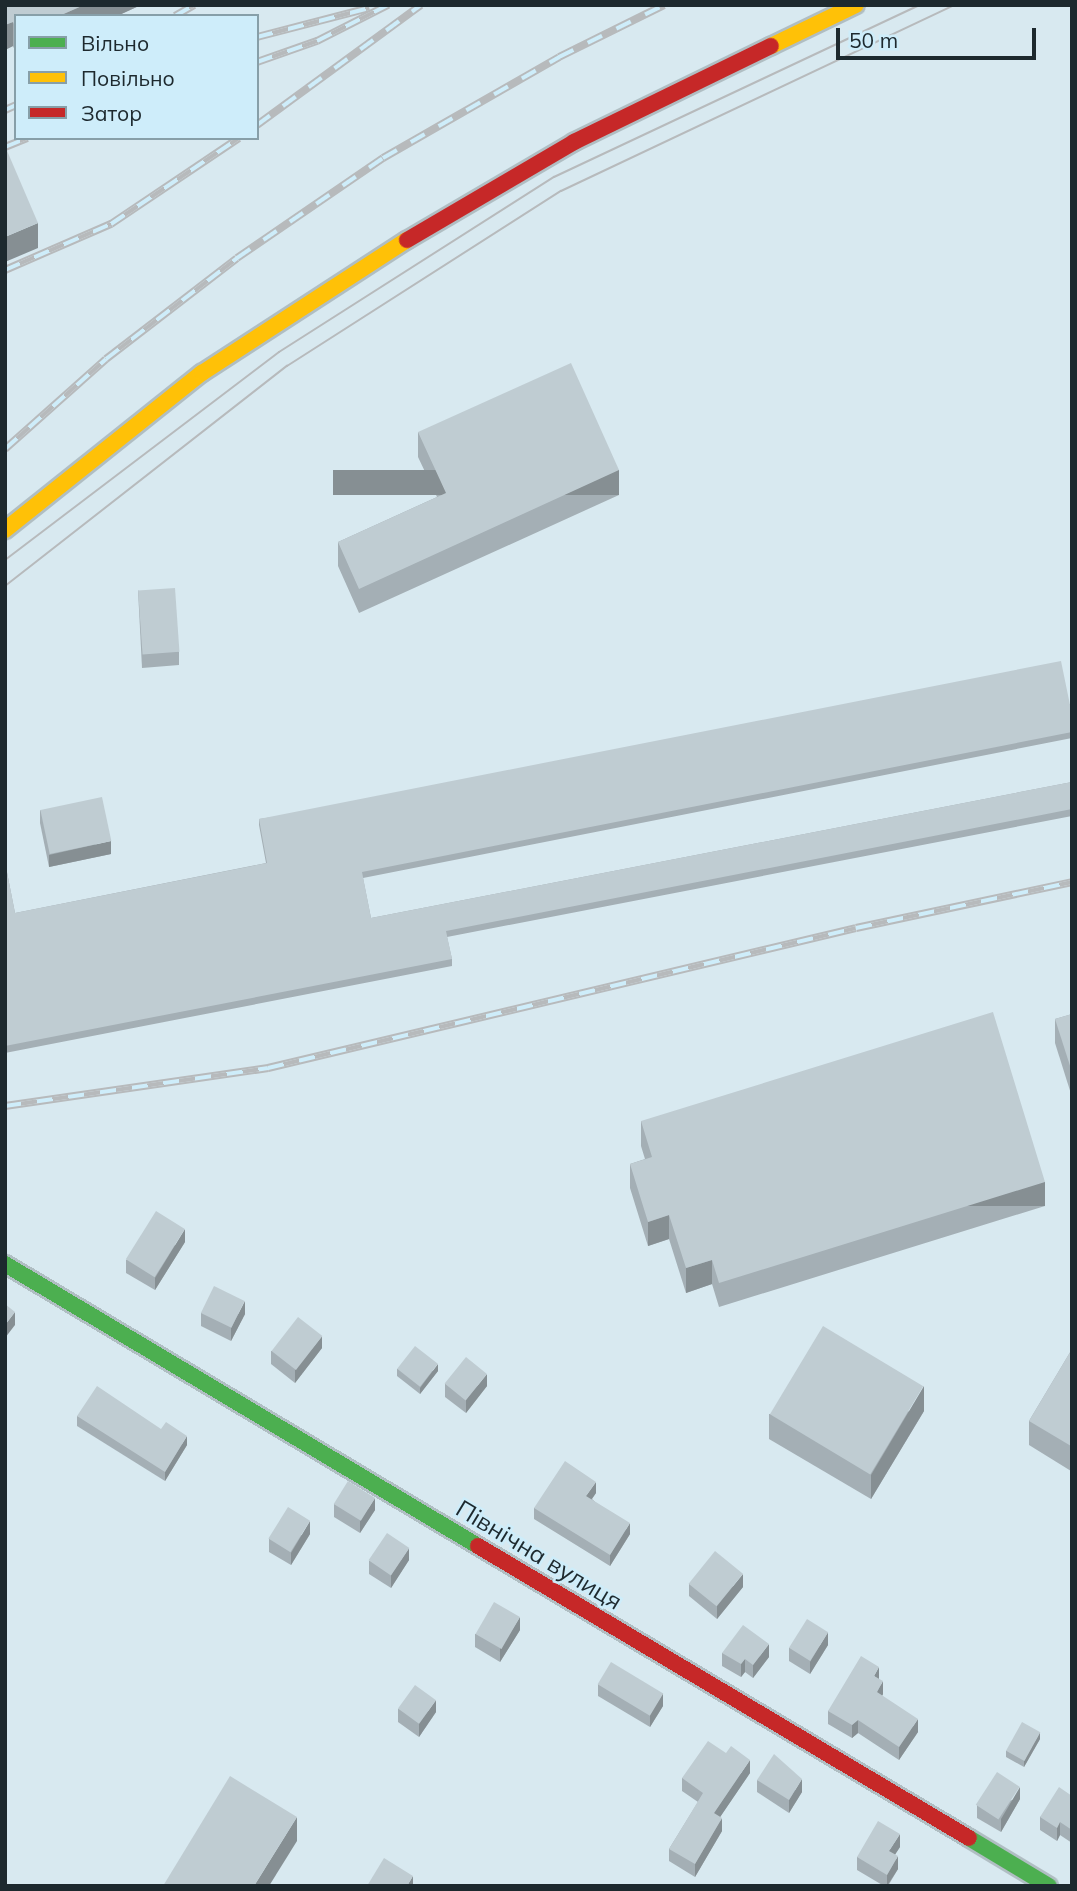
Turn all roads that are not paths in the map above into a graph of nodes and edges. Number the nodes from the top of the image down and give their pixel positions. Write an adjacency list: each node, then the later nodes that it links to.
1 (856, 5): 2 (street)
2 (5, 530)
3 (5, 1264): 4 (street, Північна вулиця)
4 (1049, 1886)

